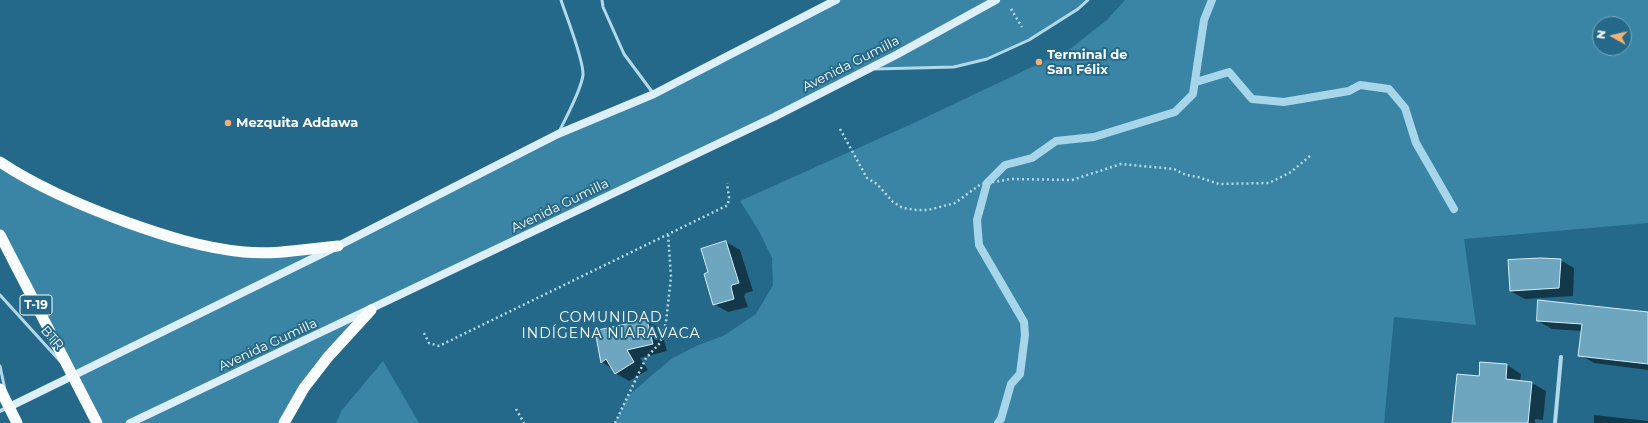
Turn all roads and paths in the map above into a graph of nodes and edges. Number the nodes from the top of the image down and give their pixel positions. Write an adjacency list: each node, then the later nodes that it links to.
1 (561, 0): 11 (lane)
2 (602, 0): 9 (lane)
3 (836, 0): 9 (main road)
4 (996, 0): 8 (main road, Avenida Gumilla)
5 (1088, 0): 7 (lane)
6 (1010, 7): 7 (path)
7 (1029, 40): 8 (lane)
8 (870, 69): 19 (main road, Avenida Gumilla)
9 (654, 94): 11 (main road)
10 (840, 129): 12 (path)
11 (558, 134): 17 (main road)
12 (1311, 156)
13 (0, 162): 17 (highway)
14 (727, 183): 15 (path)
15 (668, 233): 20 (path); 32 (path)
16 (0, 235): 23 (highway, T-19)
17 (338, 246): 23 (main road)
18 (0, 295): 23 (lane, BTR)
19 (371, 310): 29 (main road, Avenida Gumilla); 30 (highway)
20 (424, 333)
21 (1561, 357): 33 (street)
22 (0, 366): 25 (lane)
23 (73, 376): 25 (main road); 28 (highway, T-19)
24 (0, 389): 25 (highway)
25 (5, 409): 27 (highway)
26 (516, 409): 31 (path)
27 (17, 423)
28 (97, 423)
29 (130, 423)
30 (284, 423)
31 (524, 423)
32 (615, 423)
33 (1555, 423)

